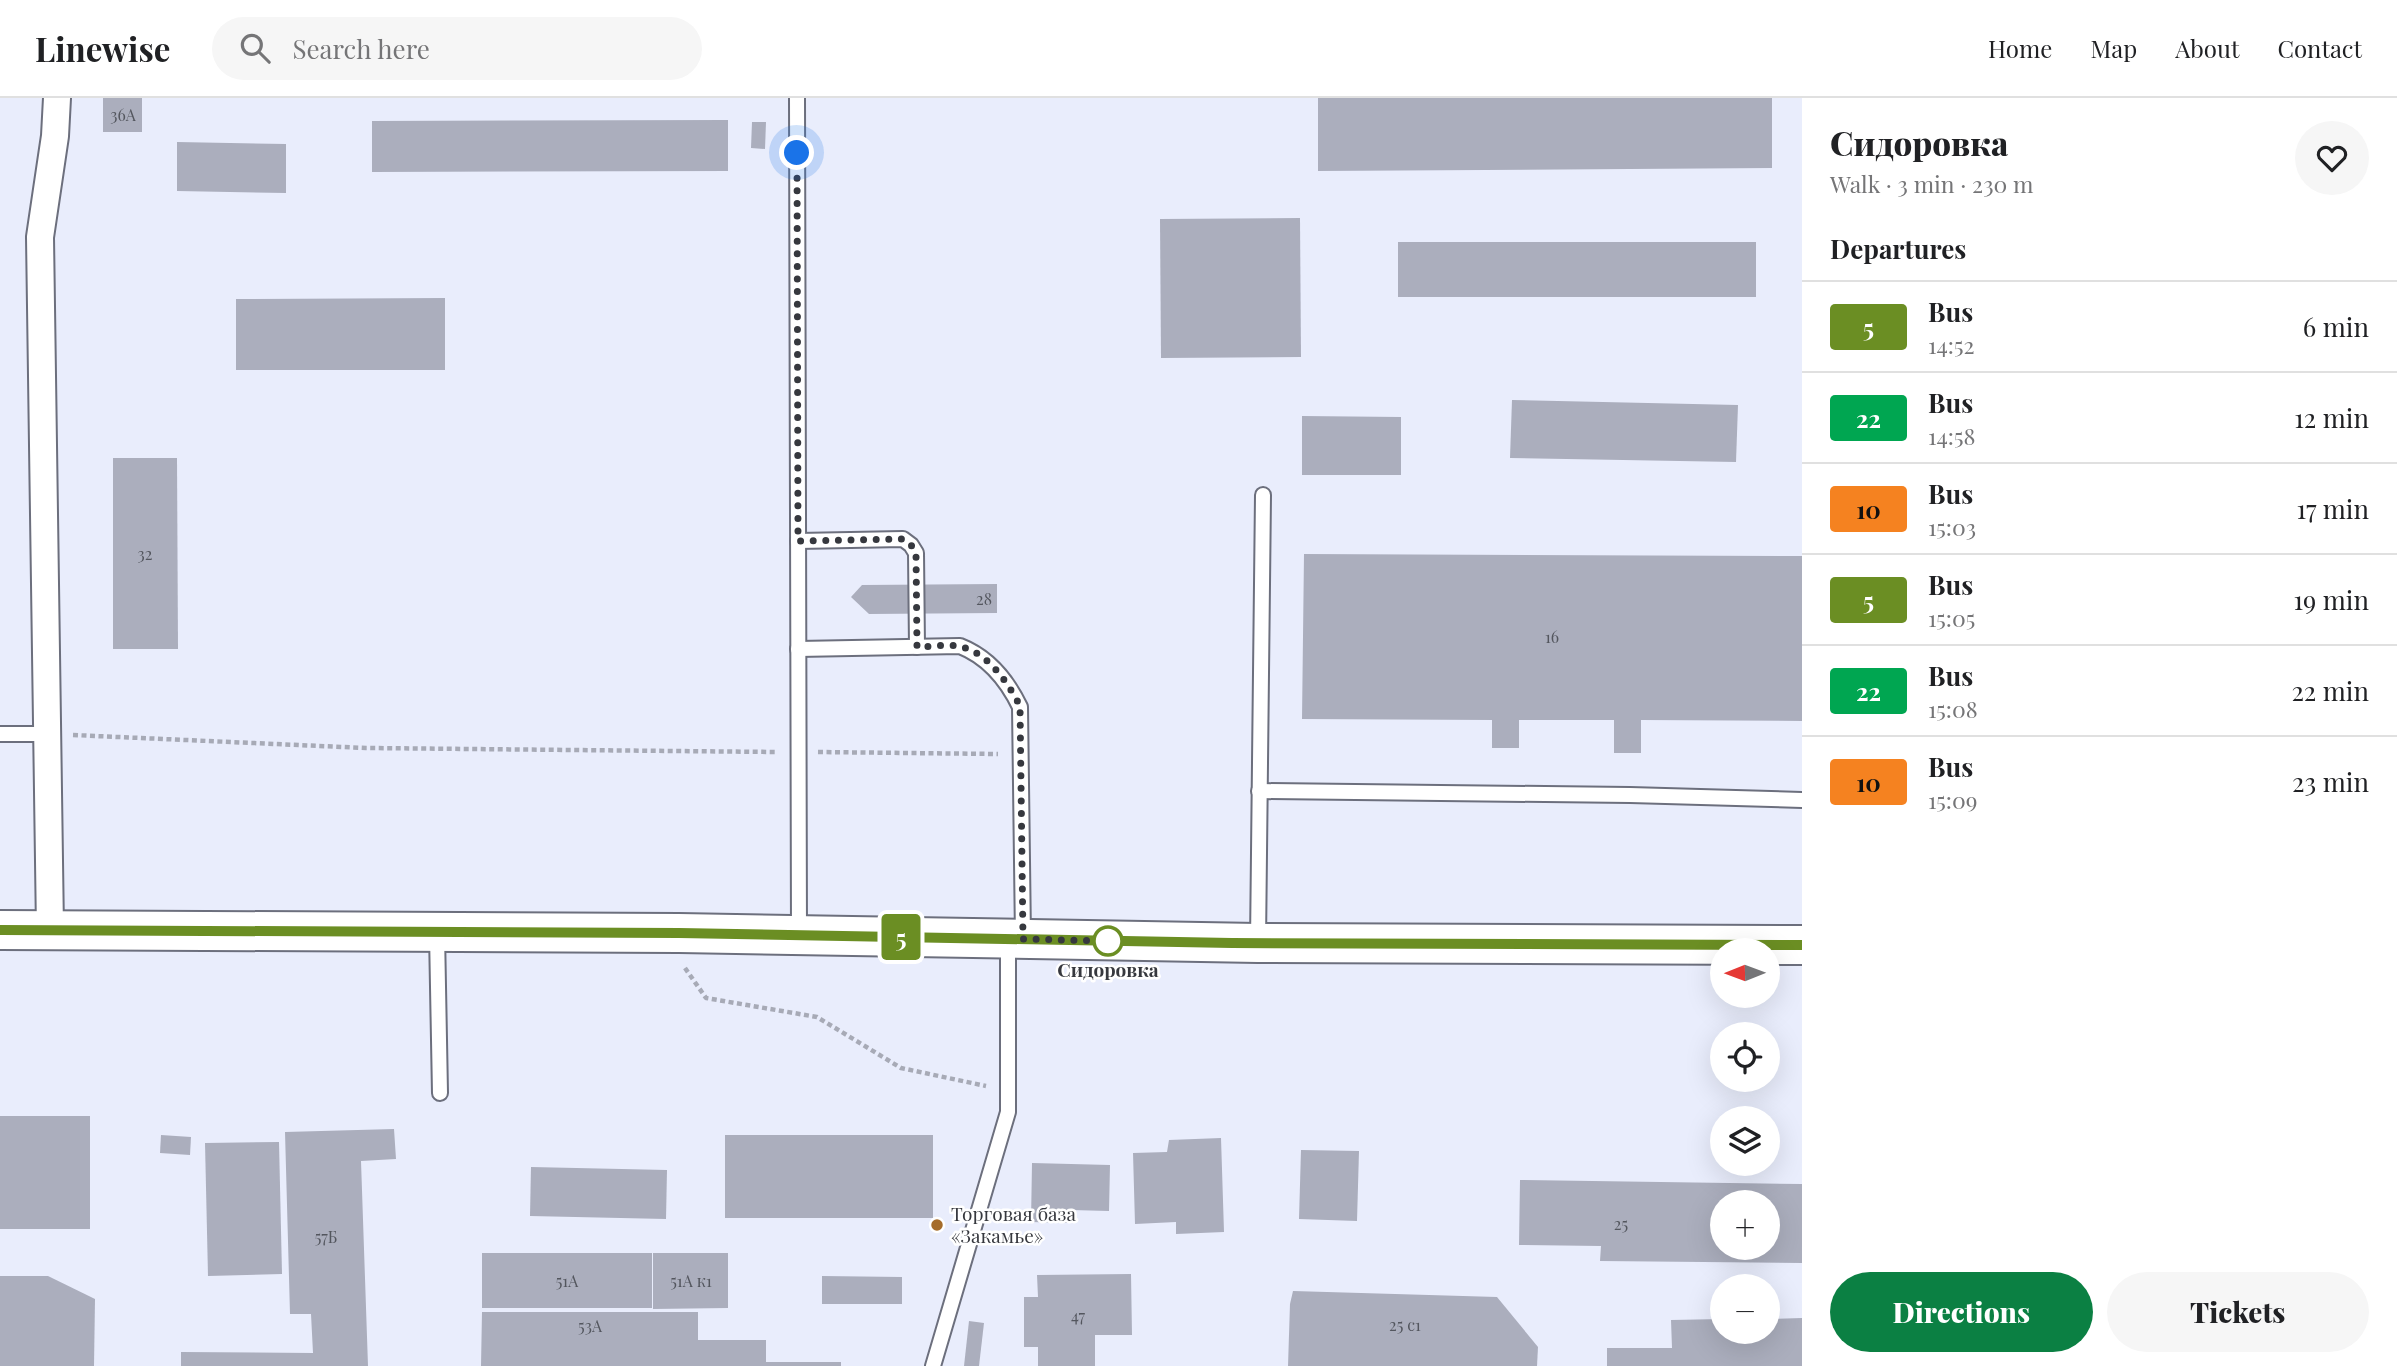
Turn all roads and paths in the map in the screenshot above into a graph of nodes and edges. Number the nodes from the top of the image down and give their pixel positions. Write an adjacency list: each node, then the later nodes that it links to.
1 (57, 98): 8 (street)
2 (797, 98): 4 (lane)
3 (1263, 495): 11 (lane)
4 (798, 541): 5 (lane); 6 (lane)
5 (917, 647): 6 (lane); 10 (lane)
6 (799, 649): 9 (lane)
7 (0, 734): 8 (lane)
8 (49, 734): 9 (path); 14 (street)
9 (799, 752): 10 (path); 16 (lane)
10 (1020, 755): 17 (lane)
11 (1259, 791): 12 (lane); 18 (lane)
12 (1802, 800)
13 (0, 930): 14 (main road)
14 (50, 930): 15 (main road)
15 (437, 932): 16 (main road); 22 (lane)
16 (799, 935): 17 (main road)
17 (1016, 939): 18 (main road); 21 (lane)
18 (1258, 943): 19 (main road)
19 (1802, 944)
20 (679, 961): 21 (path)
21 (1007, 1091): 23 (lane)
22 (440, 1093)
23 (933, 1366)

